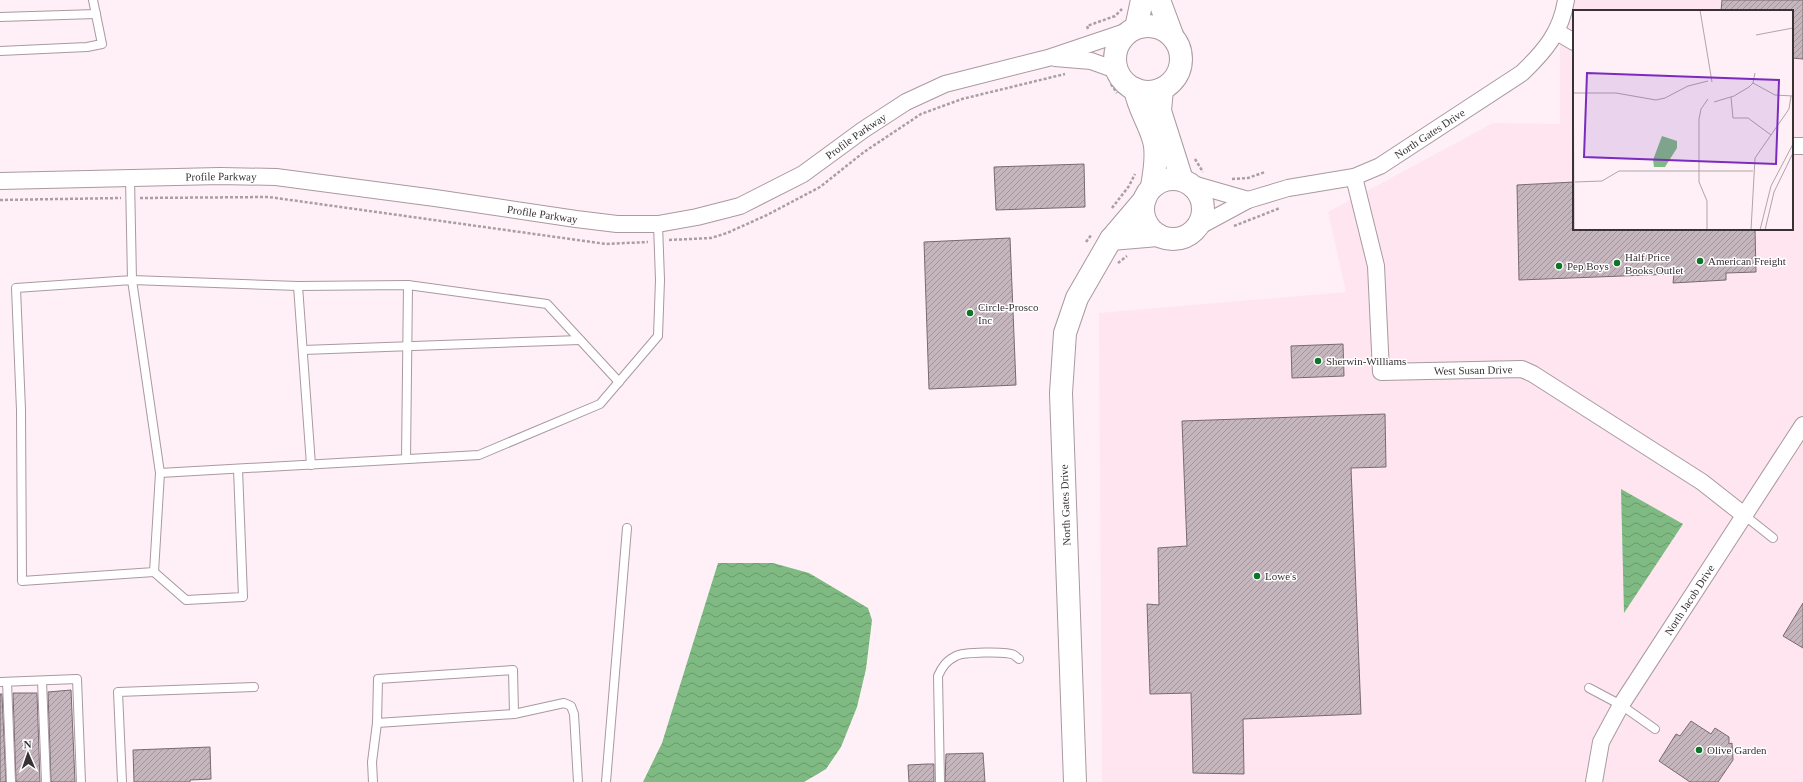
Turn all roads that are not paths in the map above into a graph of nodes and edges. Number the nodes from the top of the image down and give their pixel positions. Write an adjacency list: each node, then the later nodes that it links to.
1 (93, 0): 5 (lane)
2 (1159, 0): 9 (street)
3 (1566, 0): 8 (street, North Gates Drive)
4 (1133, 2): 7 (street)
5 (96, 14): 6 (lane); 11 (lane)
6 (0, 17)
7 (1133, 29): 9 (street); 12 (street, Profile Parkway); 13 (street)
8 (1557, 32): 10 (street); 16 (street, North Gates Drive)
9 (1179, 36): 14 (street)
10 (1573, 41)
11 (0, 51)
12 (1048, 58): 13 (street, Profile Parkway); 22 (street, Profile Parkway)
13 (1113, 76): 15 (street)
14 (1170, 89): 15 (street); 19 (street)
15 (1126, 92): 20 (street)
16 (1354, 177): 21 (street, North Gates Drive); 38 (street, West Susan Drive)
17 (130, 178): 18 (street, Profile Parkway); 22 (street, Profile Parkway); 26 (lane)
18 (0, 181)
19 (1186, 182): 20 (street); 21 (street); 23 (street)
20 (1149, 193): 24 (street, North Gates Drive); 25 (street)
21 (1248, 200): 23 (street, North Gates Drive)
22 (658, 224): 32 (lane)
23 (1198, 227): 25 (street)
24 (1103, 235): 25 (street); 59 (street, North Gates Drive)
25 (1158, 235)
26 (132, 280): 28 (lane); 37 (lane); 41 (lane)
27 (408, 285): 28 (lane); 29 (lane); 30 (lane)
28 (298, 286): 31 (lane)
29 (580, 340): 30 (lane); 32 (lane)
30 (408, 346): 31 (lane); 34 (lane)
31 (303, 350): 35 (lane)
32 (619, 382): 34 (lane)
33 (1803, 425): 38 (street, North Jacob Drive)
34 (406, 459): 35 (lane)
35 (311, 465): 36 (lane)
36 (238, 469): 37 (lane); 41 (lane)
37 (160, 473): 41 (lane)
38 (1744, 515): 40 (lane); 47 (street, North Jacob Drive)
39 (626, 528): 57 (lane)
40 (1773, 538)
41 (154, 572)
42 (1019, 659): 58 (lane)
43 (42, 681): 44 (lane); 52 (lane); 53 (lane)
44 (4, 682): 51 (lane)
45 (254, 687): 54 (lane)
46 (1589, 688): 47 (lane)
47 (1621, 705): 50 (lane); 60 (street, North Jacob Drive)
48 (514, 714): 49 (lane); 49 (lane); 56 (lane)
49 (377, 723): 55 (lane)
50 (1655, 729)
51 (11, 782)
52 (46, 782)
53 (81, 782)
54 (122, 782)
55 (373, 782)
56 (578, 782)
57 (606, 782)
58 (940, 782)
59 (1075, 782)
60 (1594, 782)

